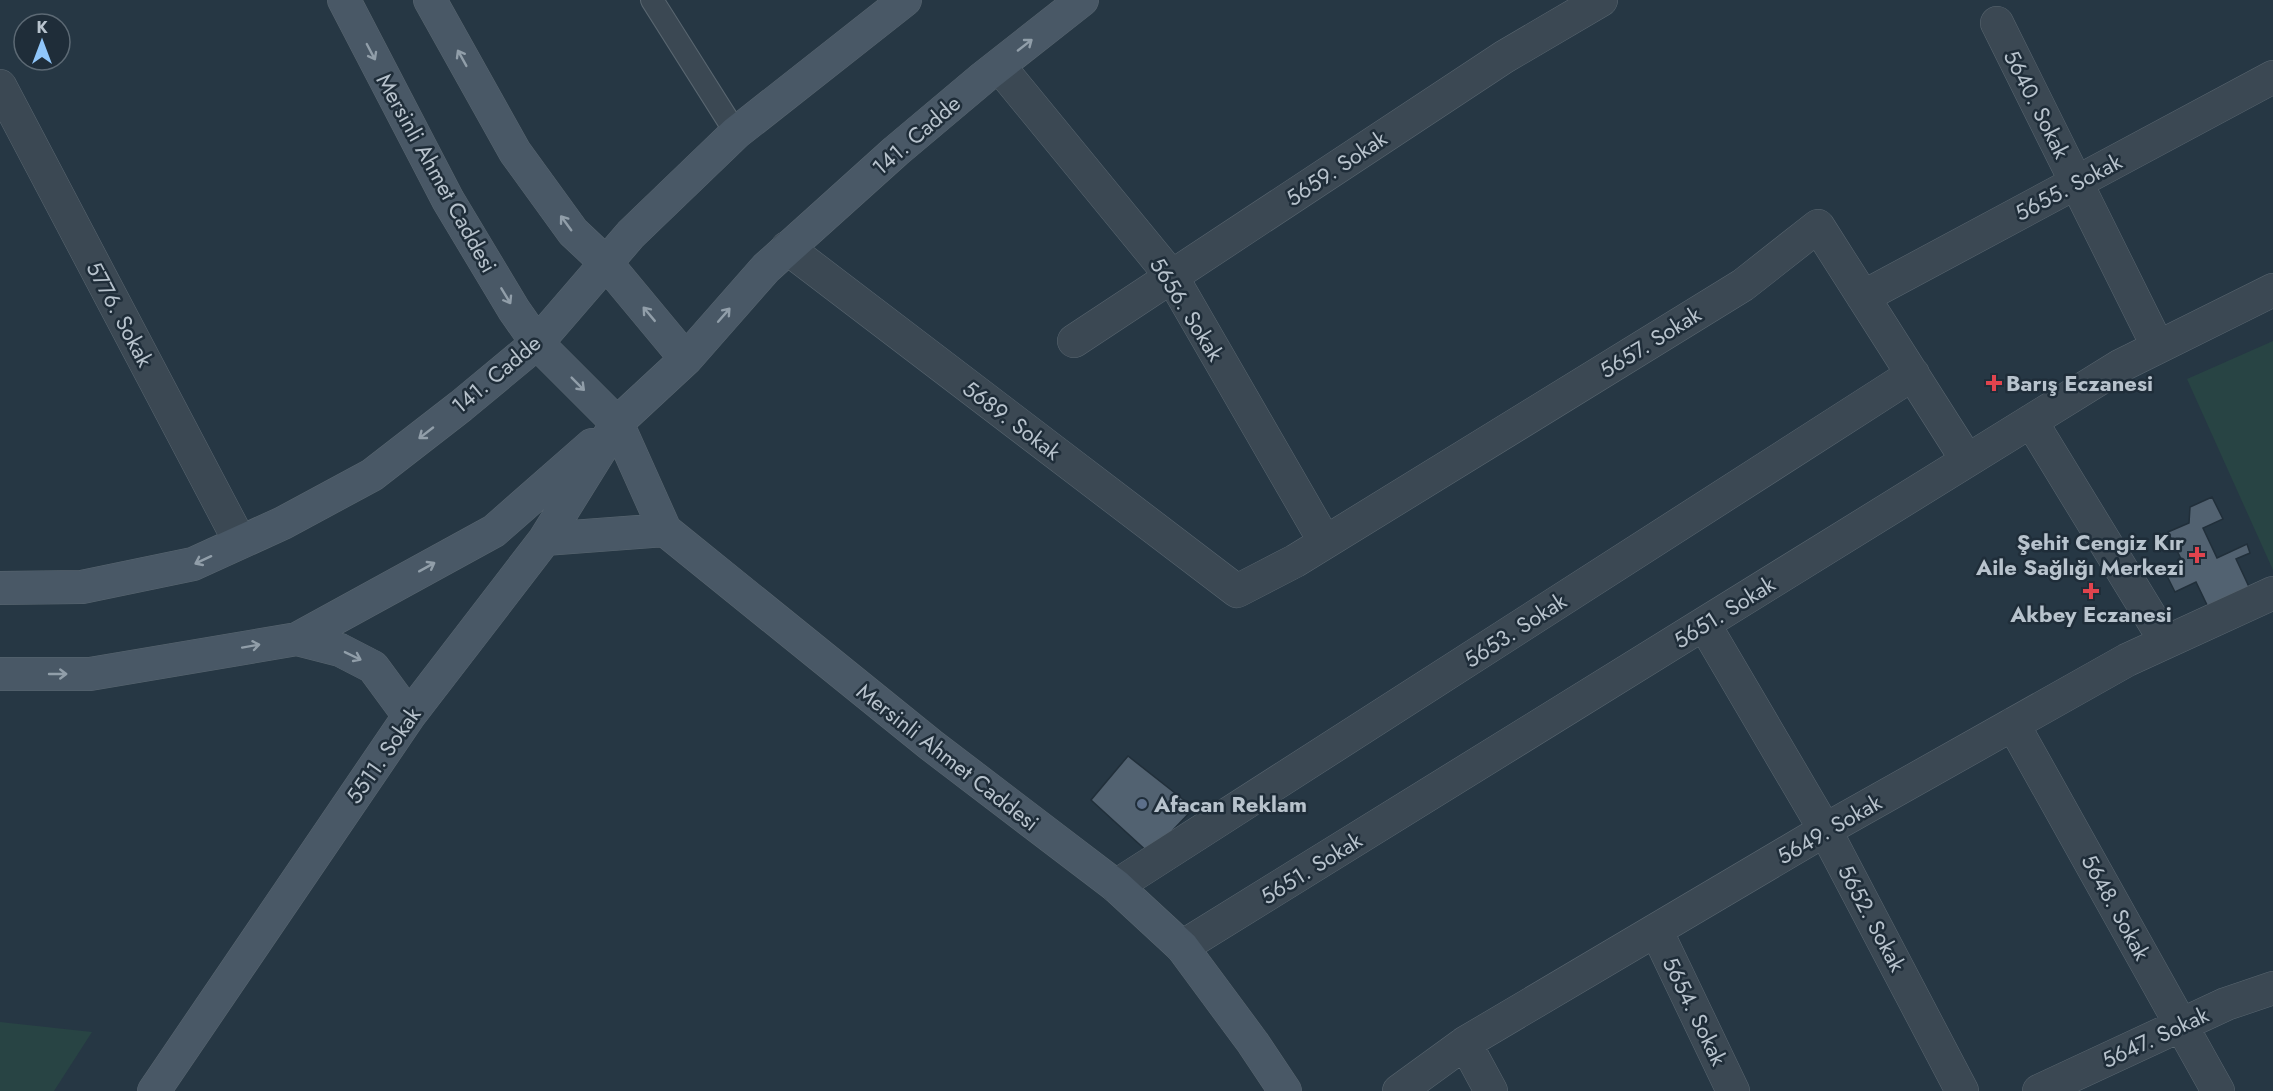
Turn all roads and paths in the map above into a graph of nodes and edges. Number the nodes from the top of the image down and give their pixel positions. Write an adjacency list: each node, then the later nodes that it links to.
1 (344, 0): 19 (street, Mersinli Ahmet Caddesi, one-way to 19)
2 (430, 0): 14 (street, one-way to 2)
3 (652, 0): 11 (lane)
4 (904, 0): 11 (street, 141. Cadde)
5 (1082, 0): 8 (street, 141. Cadde, one-way to 5)
6 (1582, 5): 15 (street, 5659. Sokak)
7 (1996, 23): 12 (street, 5640. Sokak)
8 (999, 66): 13 (street, 141. Cadde); 15 (street, 5656. Sokak)
9 (2273, 77): 12 (street, 5655. Sokak)
10 (0, 86): 28 (street, 5776. Sokak)
11 (736, 133): 14 (street, 141. Cadde)
12 (2077, 182): 17 (street, 5655. Sokak); 20 (street, 5640. Sokak)
13 (788, 248): 21 (street, 141. Cadde, one-way to 13); 31 (street, 5689. Sokak)
14 (607, 264): 19 (street, 141. Cadde); 21 (street, one-way to 14)
15 (1172, 277): 18 (street, 5659. Sokak); 29 (street, 5656. Sokak)
16 (2273, 290): 20 (street, 5651. Sokak)
17 (1863, 297): 22 (street, 5657. Sokak); 29 (street, 5657. Sokak)
18 (1074, 341)
19 (537, 343): 24 (street, Mersinli Ahmet Caddesi, one-way to 24); 28 (street, 141. Cadde, one-way to 28)
20 (2158, 347): 23 (street, 5651. Sokak)
21 (686, 359): 24 (street, 141. Cadde)
22 (1913, 374): 25 (street, 5657. Sokak); 40 (street, 5653. Sokak)
23 (2031, 421): 25 (street, 5651. Sokak); 35 (street)
24 (617, 423): 26 (street, Mersinli Ahmet Caddesi); 27 (street, 5511. Sokak); 34 (street, one-way to 24)
25 (1967, 460): 33 (street, 5651. Sokak)
26 (665, 530): 27 (street); 40 (street, Mersinli Ahmet Caddesi)
27 (545, 539): 37 (street, 5511. Sokak)
28 (240, 542): 30 (street, 141. Cadde, one-way to 30)
29 (1325, 542): 31 (street, 5657. Sokak)
30 (0, 588)
31 (1237, 591)
32 (2272, 598): 35 (street, 5649. Sokak)
33 (1704, 624): 39 (street, 5652. Sokak); 42 (street, 5651. Sokak)
34 (297, 639): 36 (street, one-way to 34); 37 (street, one-way to 37)
35 (2166, 642): 38 (street, 5649. Sokak)
36 (0, 675)
37 (409, 716): 46 (street, 5511. Sokak)
38 (2013, 724): 39 (street, 5649. Sokak); 44 (street, 5648. Sokak)
39 (1825, 830): 41 (street, 5649. Sokak); 51 (street, 5652. Sokak)
40 (1116, 886): 42 (street, Mersinli Ahmet Caddesi)
41 (1656, 930): 45 (street, 5649. Sokak); 50 (street, 5654. Sokak)
42 (1182, 947): 47 (street, Mersinli Ahmet Caddesi)
43 (2273, 988): 44 (street, 5647. Sokak)
44 (2182, 1024): 52 (street, 5647. Sokak); 53 (street, 5648. Sokak)
45 (1465, 1043): 48 (street, 5649. Sokak); 49 (street)
46 (154, 1091)
47 (1285, 1091)
48 (1399, 1091)
49 (1491, 1091)
50 (1733, 1091)
51 (1962, 1091)
52 (2039, 1091)
53 (2218, 1091)

